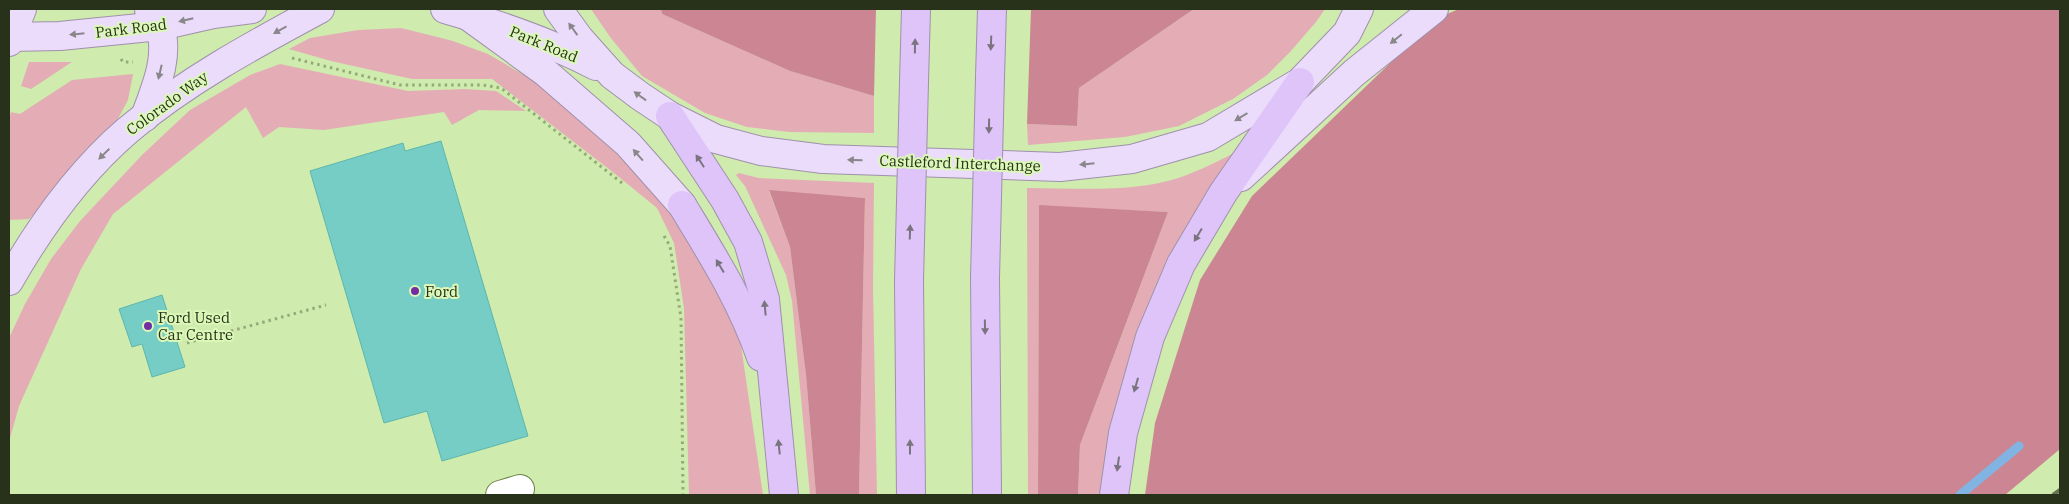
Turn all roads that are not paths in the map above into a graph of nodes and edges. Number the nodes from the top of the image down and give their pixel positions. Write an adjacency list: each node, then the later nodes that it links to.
1 (22, 9): 13 (main road)
2 (252, 9): 11 (main road, Park Road, one-way to 11)
3 (320, 9): 17 (main road, Colorado Way, one-way to 17)
4 (558, 9): 14 (main road, Castleford Interchange, one-way to 4)
5 (916, 9): 24 (highway, one-way to 5, bridge)
6 (992, 9): 25 (highway, one-way to 25, bridge)
7 (1359, 9): 12 (main road, Castleford Interchange)
8 (1376, 9): 12 (main road)
9 (1434, 9): 18 (main road, one-way to 18)
10 (457, 12): 14 (main road, Park Road); 19 (main road, one-way to 10)
11 (154, 17): 13 (main road, Park Road, one-way to 13); 17 (main road, one-way to 17)
12 (1347, 33): 15 (main road, Castleford Interchange)
13 (9, 39)
14 (612, 74): 16 (main road, Castleford Interchange, one-way to 14)
15 (1300, 82): 16 (main road, Castleford Interchange, one-way to 16); 18 (highway)
16 (670, 116): 22 (highway, one-way to 16)
17 (144, 117): 20 (main road, Colorado Way, one-way to 20)
18 (1223, 193): 26 (highway, one-way to 26)
19 (682, 205): 22 (highway, one-way to 19)
20 (20, 240): 21 (main road, Colorado Way)
21 (9, 281)
22 (772, 392): 23 (highway, one-way to 22)
23 (784, 495)
24 (911, 495)
25 (987, 495)
26 (1114, 495)

